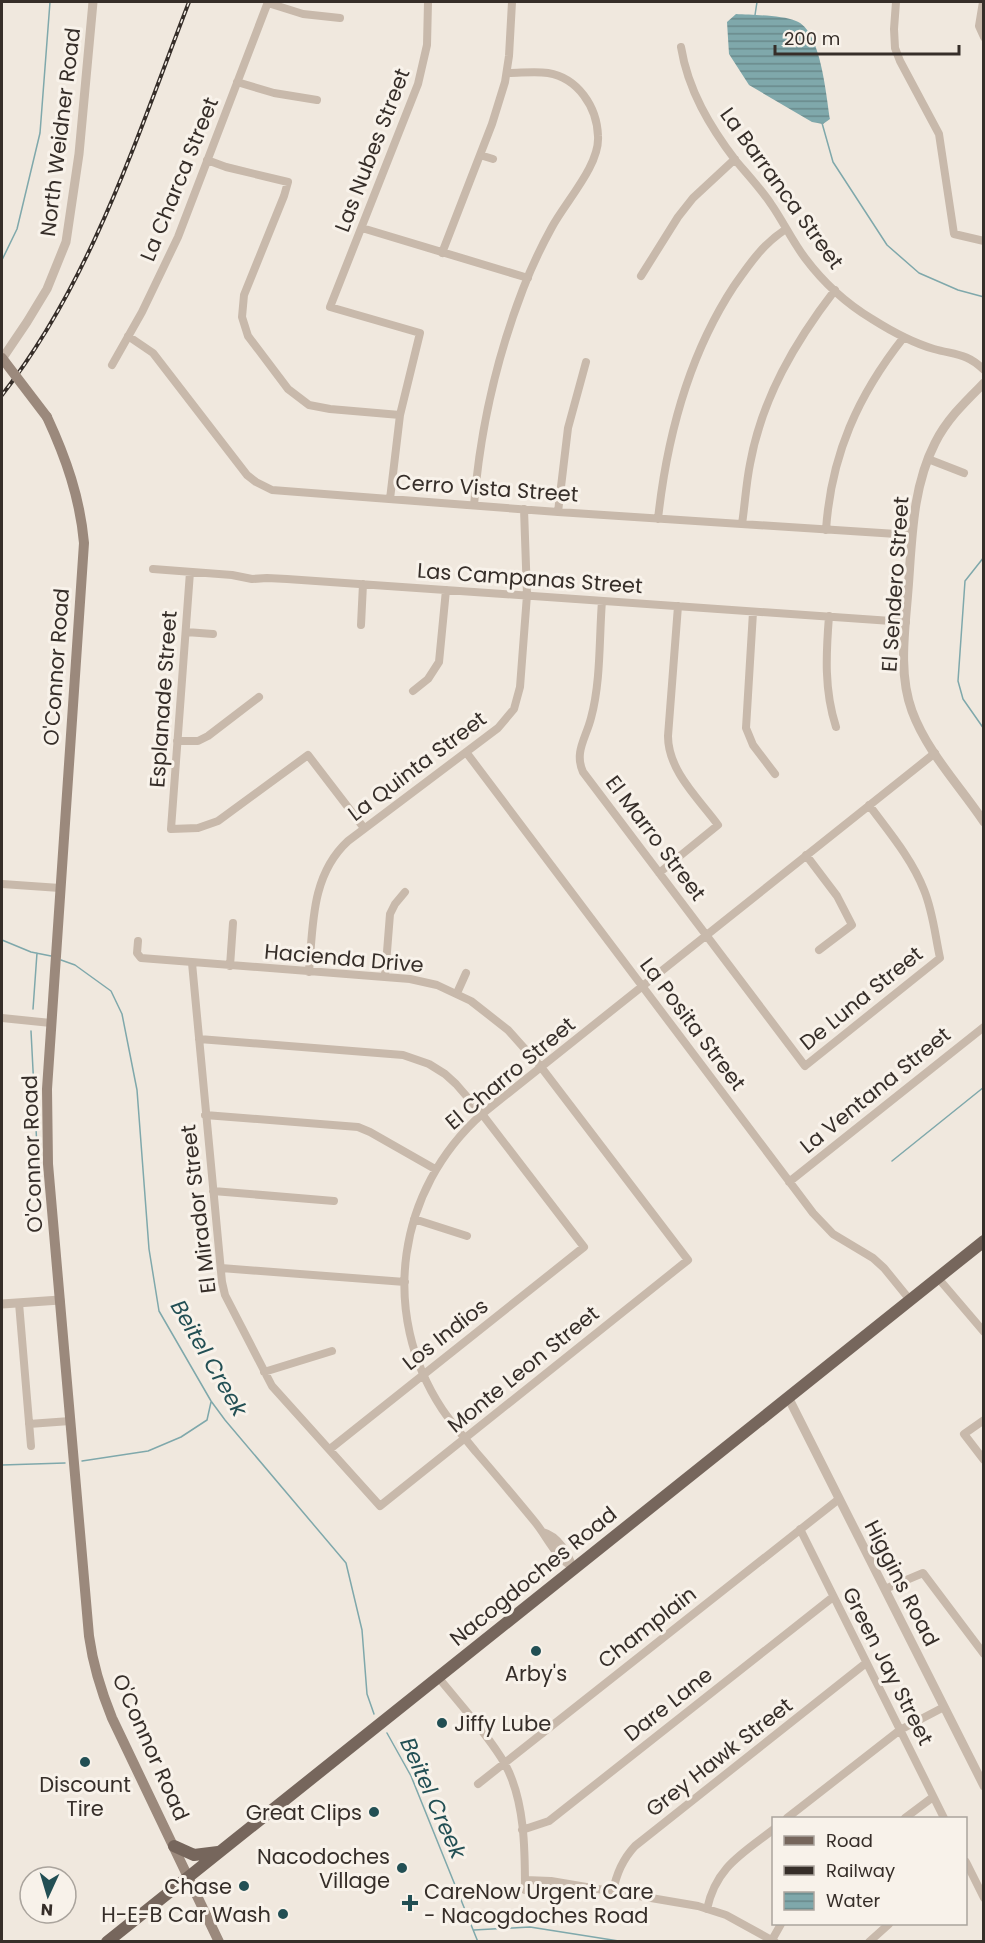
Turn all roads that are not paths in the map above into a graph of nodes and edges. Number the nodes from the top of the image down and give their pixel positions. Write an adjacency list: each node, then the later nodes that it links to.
1 (93, 2): 26 (street, North Weidner Road)
2 (268, 2): 7 (street); 11 (street, La Charca Street)
3 (429, 2): 17 (street, Las Nubes Street)
4 (512, 2): 10 (street)
5 (896, 2): 19 (street)
6 (983, 2): 8 (street)
7 (340, 18)
8 (984, 38)
9 (681, 47): 15 (street, La Barranca Street)
10 (507, 73): 13 (street); 22 (street)
11 (237, 82): 12 (street); 16 (street, La Charca Street)
12 (317, 100)
13 (480, 155): 14 (street); 20 (street)
14 (493, 159)
15 (735, 159): 18 (street, La Barranca Street); 21 (street)
16 (207, 160): 24 (street, La Charca Street); 31 (street)
17 (362, 228): 20 (street); 31 (street, Las Nubes Street)
18 (786, 229): 23 (street, La Barranca Street); 38 (street)
19 (984, 241)
20 (442, 253): 22 (street)
21 (641, 276)
22 (528, 278): 35 (street)
23 (835, 290): 25 (street, La Barranca Street); 39 (street)
24 (128, 336): 28 (street, La Charca Street); 34 (street, Cerro Vista Street)
25 (904, 337): 29 (street, La Barranca Street); 40 (street)
26 (2, 358): 68 (main road, O'Connor Road, bridge)
27 (586, 362): 37 (street)
28 (112, 365)
29 (984, 370)
30 (984, 383): 32 (street, El Sendero Street)
31 (400, 415): 34 (street)
32 (928, 459): 33 (street); 41 (street, El Sendero Street)
33 (964, 473)
34 (390, 499): 35 (street, Cerro Vista Street)
35 (474, 505): 36 (street, Cerro Vista Street)
36 (524, 509): 37 (street, Cerro Vista Street); 46 (street, La Quinta Street)
37 (558, 512): 38 (street, Cerro Vista Street)
38 (658, 519): 39 (street, Cerro Vista Street)
39 (742, 524): 40 (street, Cerro Vista Street)
40 (826, 530): 41 (street, Cerro Vista Street)
41 (912, 536): 51 (street, El Sendero Street)
42 (153, 569): 43 (street, Las Campanas Street)
43 (190, 572): 44 (street, Las Campanas Street); 53 (street, Esplanade Street)
44 (363, 584): 45 (street, Las Campanas Street); 52 (street)
45 (446, 590): 46 (street, Las Campanas Street); 55 (street)
46 (526, 595): 47 (street, Las Campanas Street); 59 (street, La Quinta Street)
47 (602, 601): 48 (street, Las Campanas Street); 66 (street, El Marro Street)
48 (678, 606): 49 (street, Las Campanas Street); 66 (street)
49 (753, 612): 50 (street, Las Campanas Street); 61 (street)
50 (829, 616): 51 (street, Las Campanas Street); 57 (street)
51 (906, 622): 60 (street, El Sendero Street)
52 (361, 625)
53 (186, 632): 54 (street); 58 (street, Esplanade Street)
54 (213, 634)
55 (413, 691)
56 (259, 697): 58 (street)
57 (836, 727)
58 (177, 741): 64 (street, Esplanade Street)
59 (466, 752): 64 (street, La Quinta Street); 79 (street, La Posita Street)
60 (935, 753): 62 (street, El Charro Street); 63 (street, El Sendero Street)
61 (775, 774)
62 (869, 805): 65 (street, El Charro Street); 85 (street, De Luna Street)
63 (984, 822)
64 (364, 828): 76 (street, La Quinta Street)
65 (806, 855): 71 (street, El Charro Street); 73 (street)
66 (659, 873): 71 (street, El Marro Street)
67 (2, 884): 68 (street)
68 (60, 888): 82 (main road, O'Connor Road)
69 (405, 892): 78 (street)
70 (233, 923): 75 (street)
71 (706, 936): 79 (street, El Charro Street); 85 (street, El Marro Street)
72 (138, 941): 74 (street, Hacienda Drive)
73 (819, 950)
74 (192, 963): 75 (street, Hacienda Drive); 84 (street, El Mirador Street)
75 (230, 966): 76 (street, Hacienda Drive)
76 (309, 972): 78 (street, Hacienda Drive)
77 (466, 973): 80 (street)
78 (385, 977): 80 (street, Hacienda Drive)
79 (643, 987): 86 (street, El Charro Street); 90 (street, La Posita Street)
80 (457, 993): 86 (street, Hacienda Drive)
81 (2, 1018): 82 (street)
82 (51, 1023): 100 (main road, O'Connor Road)
83 (984, 1027): 90 (street, La Ventana Street)
84 (199, 1039): 87 (street); 88 (street, El Mirador Street)
85 (805, 1066)
86 (541, 1067): 87 (street, El Charro Street); 96 (street, Hacienda Drive)
87 (482, 1114): 89 (street, El Charro Street); 107 (street, Los Indios)
88 (205, 1115): 89 (street); 91 (street, El Mirador Street)
89 (435, 1169): 93 (street, El Charro Street)
90 (789, 1182): 101 (street, La Posita Street)
91 (213, 1191): 92 (street); 97 (street, El Mirador Street)
92 (334, 1201)
93 (414, 1220): 94 (street); 99 (street, El Charro Street)
94 (466, 1236)
95 (984, 1241): 98 (main road, Nacogdoches Road)
96 (688, 1260): 112 (street, Monte Leon Street)
97 (220, 1268): 99 (street); 106 (street, El Mirador Street)
98 (938, 1278): 101 (main road, Nacogdoches Road); 104 (street)
99 (405, 1282): 107 (street, El Charro Street)
100 (60, 1300): 102 (street); 110 (main road, O'Connor Road)
101 (910, 1300): 108 (main road, Nacogdoches Road)
102 (19, 1303): 103 (street); 111 (street)
103 (2, 1304)
104 (984, 1332)
105 (332, 1351): 106 (street)
106 (264, 1372): 114 (street, El Mirador Street)
107 (423, 1374): 112 (street, El Charro Street); 114 (street, Los Indios)
108 (788, 1397): 116 (street, Higgins Road); 119 (main road, Nacogdoches Road)
109 (984, 1420): 115 (street)
110 (70, 1421): 111 (street); 136 (main road, O'Connor Road)
111 (29, 1424): 113 (street)
112 (465, 1438): 117 (street, Monte Leon Street); 119 (street, El Charro Street)
113 (31, 1446)
114 (330, 1449): 117 (street, El Mirador Street)
115 (984, 1460)
116 (839, 1499): 118 (street, Champlain); 120 (street, Higgins Road)
117 (380, 1506)
118 (800, 1529): 121 (street, Green Jay Street); 127 (street, Champlain)
119 (574, 1568): 124 (main road, Nacogdoches Road)
120 (885, 1590): 122 (street); 125 (street, Higgins Road)
121 (833, 1597): 123 (street, Green Jay Street); 134 (street, Dare Lane)
122 (983, 1653)
123 (866, 1663): 126 (street, Green Jay Street); 142 (street, Grey Hawk Street)
124 (438, 1677): 127 (street); 137 (main road, Nacogdoches Road)
125 (944, 1707): 126 (street); 129 (street, Higgins Road)
126 (900, 1730): 130 (street, Green Jay Street); 131 (street)
127 (505, 1764): 128 (street, Champlain); 134 (street)
128 (478, 1784)
129 (984, 1786)
130 (933, 1797): 132 (street); 133 (street, Green Jay Street)
131 (788, 1817)
132 (906, 1817)
133 (943, 1817)
134 (522, 1830): 140 (street)
135 (772, 1831): 144 (street)
136 (174, 1846): 137 (main road); 139 (main road, O'Connor Road)
137 (219, 1852): 139 (main road, Nacogdoches Road)
138 (967, 1865): 143 (street)
139 (188, 1876): 147 (main road, Nacogdoches Road); 148 (main road, O'Connor Road)
140 (525, 1881): 141 (street); 142 (street)
141 (525, 1890)
142 (613, 1892): 144 (street)
143 (984, 1898)
144 (707, 1909): 149 (street)
145 (779, 1925): 149 (street)
146 (888, 1925): 150 (street)
147 (107, 1941)
148 (219, 1941)
149 (773, 1941)
150 (869, 1941)

